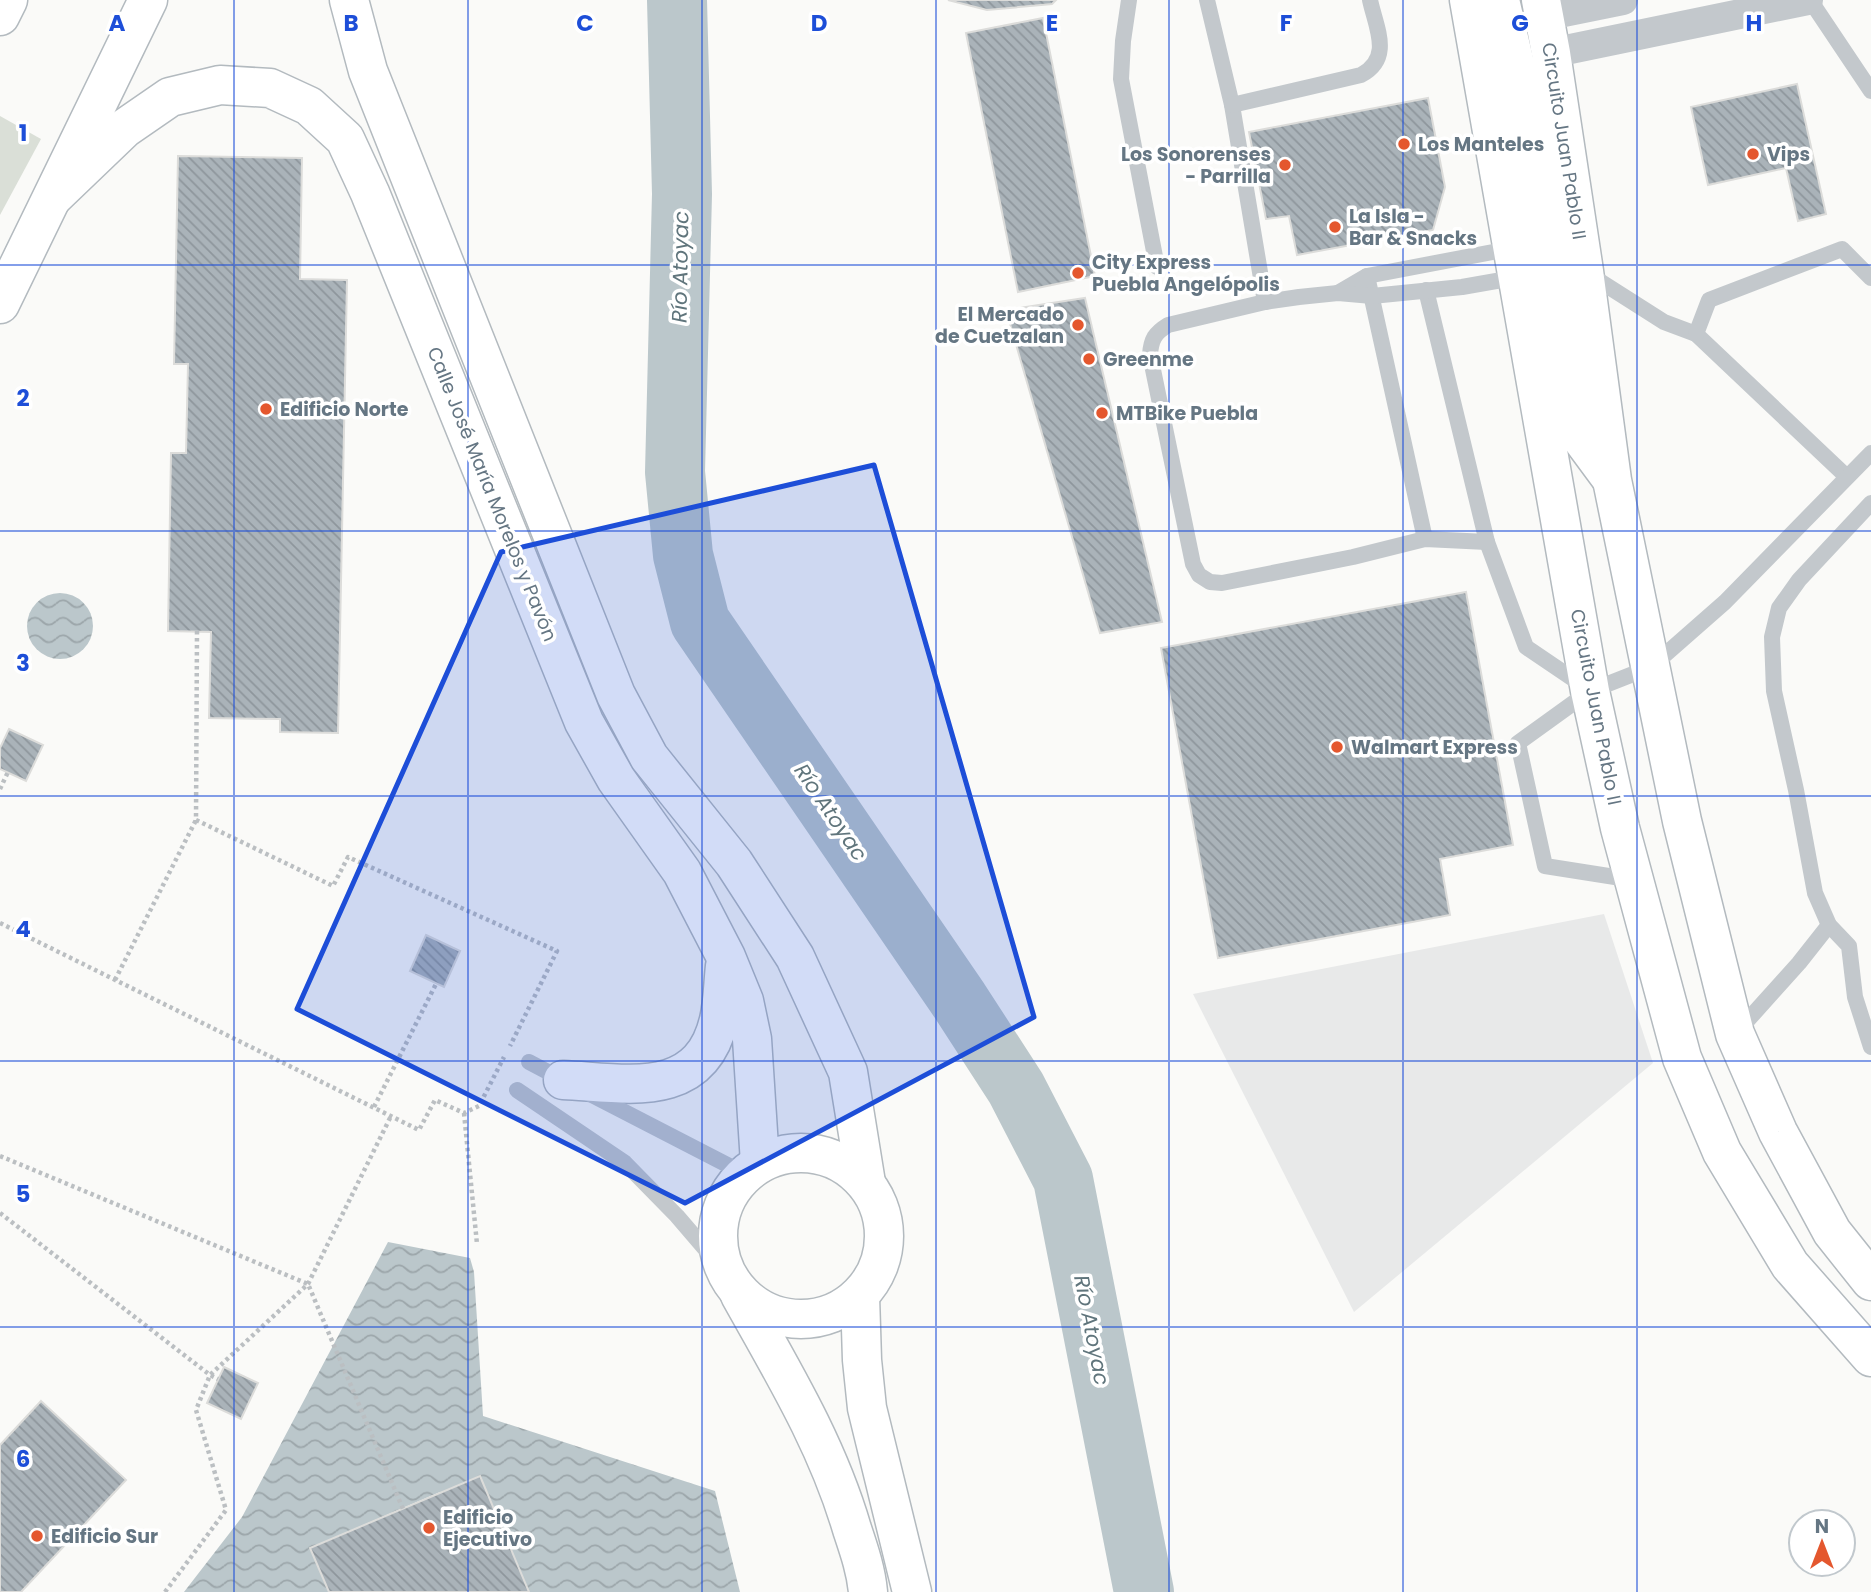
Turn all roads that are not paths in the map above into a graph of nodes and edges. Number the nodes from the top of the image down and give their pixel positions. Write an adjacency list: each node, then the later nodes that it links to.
1 (8, 0): 12 (street)
2 (148, 0): 16 (street)
3 (349, 0): 47 (street, Calle José María Morelos y Pavón)
4 (1129, 0): 18 (lane)
5 (1207, 0): 15 (lane)
6 (1370, 0): 15 (lane)
7 (1469, 0): 17 (street, Circuito Juan Pablo II)
8 (1500, 0): 30 (street)
9 (1623, 0): 11 (street)
10 (1809, 0): 13 (street); 14 (lane)
11 (1542, 8): 13 (street, Circuito Juan Pablo II)
12 (0, 16)
13 (1551, 53): 19 (street, Circuito Juan Pablo II)
14 (1871, 91)
15 (1232, 105): 25 (lane)
16 (53, 197): 26 (street); 40 (street, Calle José María Morelos y Pavón)
17 (1516, 262): 20 (lane); 22 (lane); 35 (street, Circuito Juan Pablo II)
18 (1157, 267)
19 (1584, 271): 27 (lane); 30 (street, Circuito Juan Pablo II)
20 (1367, 276): 23 (lane); 24 (lane)
21 (1871, 278): 27 (lane)
22 (1426, 290): 24 (lane); 33 (lane)
23 (1338, 293): 24 (lane); 25 (lane)
24 (1372, 296): 32 (lane)
25 (1265, 302): 32 (lane)
26 (0, 304)
27 (1696, 334): 29 (lane)
28 (1871, 453): 29 (lane)
29 (1847, 477): 36 (lane)
30 (1612, 480): 34 (street, Circuito Juan Pablo II)
31 (1871, 502): 39 (lane)
32 (1425, 538): 33 (lane)
33 (1487, 542): 37 (lane)
34 (1635, 590): 35 (street); 36 (street, Circuito Juan Pablo II)
35 (1575, 604): 37 (street, Circuito Juan Pablo II)
36 (1651, 667): 37 (lane); 41 (street, Circuito Juan Pablo II)
37 (1590, 691): 38 (street, Circuito Juan Pablo II); 38 (lane)
38 (1634, 880): 51 (street, Circuito Juan Pablo II)
39 (1829, 925): 41 (lane); 42 (lane)
40 (726, 957): 44 (street); 46 (street, Calle José María Morelos y Pavón)
41 (1735, 1034): 49 (street, Circuito Juan Pablo II)
42 (1871, 1047)
43 (529, 1062): 44 (lane)
44 (563, 1080): 46 (lane)
45 (517, 1090): 48 (lane)
46 (753, 1168): 47 (street); 48 (street)
47 (866, 1183): 50 (street)
48 (732, 1282): 50 (street); 52 (street)
49 (1871, 1282)
50 (860, 1296): 53 (street)
51 (1871, 1357)
52 (868, 1592)
53 (912, 1592)

